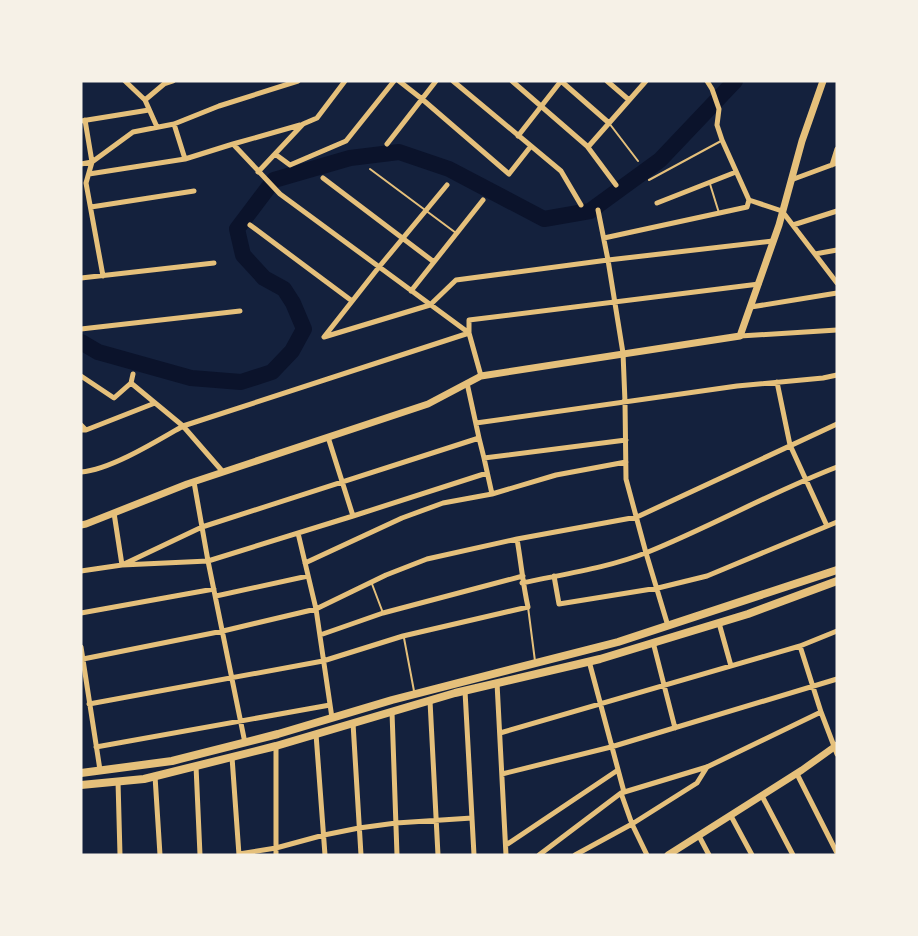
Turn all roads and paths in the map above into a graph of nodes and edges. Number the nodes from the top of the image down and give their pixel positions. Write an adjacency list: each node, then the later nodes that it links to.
1 (125, 81): 16 (street)
2 (298, 81): 22 (street)
3 (345, 81): 23 (street)
4 (394, 81): 32 (street)
5 (399, 81): 15 (street)
6 (436, 81): 15 (street)
7 (453, 81): 25 (street)
8 (561, 81): 18 (street); 21 (street)
9 (607, 81): 17 (street)
10 (646, 81): 17 (street)
11 (707, 81): 26 (street)
12 (823, 81): 44 (street)
13 (170, 82): 16 (street)
14 (516, 82): 18 (street)
15 (422, 99): 28 (street); 29 (street)
16 (145, 100): 19 (street)
17 (629, 100): 21 (street)
18 (541, 106): 25 (street); 30 (street)
19 (149, 110): 20 (street); 24 (street)
20 (83, 120): 35 (street)
21 (609, 123): 30 (street); 34 (lane)
22 (174, 124): 24 (street); 33 (street)
23 (303, 124): 27 (street); 32 (street)
24 (157, 127): 35 (street)
25 (518, 135): 29 (street)
26 (722, 140): 40 (street); 43 (lane)
27 (233, 144): 33 (street); 39 (street)
28 (387, 144)
29 (531, 146): 53 (street)
30 (588, 147): 48 (street)
31 (837, 149): 37 (street)
32 (275, 154): 39 (street)
33 (185, 159): 41 (street)
34 (638, 161)
35 (92, 162): 36 (street); 41 (street)
36 (81, 164)
37 (834, 164): 44 (street)
38 (370, 169): 55 (lane)
39 (259, 172): 71 (street)
40 (736, 172): 45 (street); 51 (street)
41 (89, 174): 46 (street)
42 (323, 178): 64 (street)
43 (649, 180)
44 (791, 180): 57 (street)
45 (709, 183): 52 (street); 59 (lane)
46 (83, 185): 54 (street)
47 (447, 185): 55 (street)
48 (616, 185)
49 (195, 191): 54 (street)
50 (483, 200): 62 (street)
51 (749, 200): 57 (street); 59 (street)
52 (657, 203)
53 (581, 205)
54 (91, 207): 72 (street)
55 (426, 210): 62 (lane); 64 (street)
56 (598, 210): 63 (street)
57 (782, 211): 61 (street); 65 (street)
58 (837, 211): 61 (street)
59 (719, 213): 63 (street)
60 (250, 225): 79 (street)
61 (793, 225): 67 (street)
62 (456, 233): 69 (street)
63 (604, 238): 68 (street)
64 (403, 239): 69 (street); 71 (street)
65 (773, 241): 68 (street); 75 (street)
66 (837, 250): 67 (street)
67 (815, 254): 74 (street)
68 (608, 260): 78 (street); 80 (street)
69 (434, 262): 76 (street)
70 (214, 263): 72 (street)
71 (379, 267): 76 (street); 79 (street)
72 (103, 276): 73 (street)
73 (81, 278)
74 (837, 283)
75 (759, 284): 78 (street); 81 (street)
76 (411, 291): 80 (street)
77 (837, 293): 81 (street)
78 (614, 301): 85 (street); 87 (street)
79 (352, 302): 80 (street)
80 (430, 305): 85 (street)
81 (751, 307): 86 (street)
82 (240, 311): 83 (street)
83 (81, 329)
84 (837, 330): 86 (street)
85 (469, 333): 91 (street); 99 (street)
86 (740, 336): 87 (street)
87 (623, 353): 91 (street); 95 (street)
88 (133, 374): 93 (street)
89 (837, 375): 92 (street)
90 (81, 376): 93 (street)
91 (480, 376): 94 (street)
92 (777, 382): 95 (street); 104 (street)
93 (130, 383): 96 (street)
94 (467, 383): 97 (street); 101 (street)
95 (626, 402): 97 (street); 103 (street)
96 (155, 403): 99 (street); 100 (street)
97 (476, 423): 102 (street)
98 (837, 424): 104 (street)
99 (183, 426): 108 (street); 109 (street)
100 (83, 428)
101 (328, 437): 109 (street); 113 (street)
102 (479, 438): 105 (street); 113 (street)
103 (626, 440): 105 (street); 106 (street)
104 (790, 445): 111 (street); 117 (street)
105 (484, 458): 110 (street)
106 (626, 462): 114 (street); 117 (street)
107 (837, 467): 111 (street)
108 (81, 472)
109 (223, 472): 112 (street)
110 (487, 473): 114 (street); 116 (street)
111 (806, 479): 120 (street); 124 (street)
112 (194, 482): 115 (street); 121 (street)
113 (343, 483): 116 (street); 121 (street)
114 (492, 494): 126 (street)
115 (114, 513): 119 (street); 127 (street)
116 (353, 516): 122 (street)
117 (637, 517): 123 (street); 124 (street)
118 (837, 522): 120 (street)
119 (81, 525)
120 (827, 526): 136 (street)
121 (202, 527): 125 (street); 127 (street)
122 (298, 533): 125 (street); 126 (street)
123 (517, 539): 131 (street); 134 (street)
124 (646, 553): 132 (street); 136 (street)
125 (208, 561): 127 (street); 137 (street)
126 (305, 563): 130 (street)
127 (122, 565): 129 (street)
128 (837, 570): 144 (main road)
129 (81, 571)
130 (308, 576): 138 (street); 140 (street)
131 (523, 576): 135 (street); 142 (street)
132 (554, 576): 135 (street); 136 (street)
133 (837, 581): 143 (main road)
134 (371, 582): 140 (street); 142 (lane)
135 (522, 583): 139 (street)
136 (658, 588): 144 (street)
137 (214, 589): 138 (street); 141 (street)
138 (216, 596): 145 (street)
139 (528, 608): 148 (street); 155 (lane)
140 (316, 609): 145 (street); 147 (street)
141 (81, 613)
142 (383, 613): 147 (street)
143 (719, 622): 149 (main road); 156 (street)
144 (668, 626): 155 (main road)
145 (223, 631): 152 (street); 157 (street)
146 (837, 631): 151 (street)
147 (320, 635): 153 (street)
148 (404, 636): 153 (street); 163 (lane)
149 (653, 642): 154 (main road); 160 (street)
150 (81, 646): 152 (street)
151 (800, 646): 156 (street); 161 (street)
152 (83, 659): 166 (street)
153 (323, 661): 157 (street); 167 (street)
154 (589, 661): 159 (main road); 165 (street)
155 (535, 663): 163 (main road)
156 (731, 666): 160 (street)
157 (232, 677): 166 (street); 171 (street)
158 (837, 679): 161 (street)
159 (497, 683): 162 (main road); 174 (street)
160 (664, 685): 165 (street); 173 (street)
161 (813, 686): 169 (street); 173 (street)
162 (465, 691): 164 (main road); 195 (street)
163 (415, 694): 170 (main road)
164 (430, 701): 168 (main road); 196 (street)
165 (600, 703): 174 (street); 179 (street)
166 (89, 704): 178 (street)
167 (330, 705): 170 (street); 171 (street)
168 (392, 712): 172 (main road); 197 (street)
169 (821, 712): 180 (street); 183 (street)
170 (332, 718): 176 (main road)
171 (240, 721): 176 (street); 178 (street)
172 (354, 723): 175 (main road); 199 (street)
173 (675, 728): 179 (street)
174 (500, 733): 187 (street)
175 (316, 734): 177 (main road); 200 (street)
176 (244, 742): 184 (main road)
177 (276, 746): 181 (main road); 203 (street)
178 (96, 747): 184 (street)
179 (611, 747): 185 (street); 187 (street)
180 (836, 749): 188 (street)
181 (232, 757): 182 (main road); 209 (street)
182 (196, 766): 189 (main road); 208 (street)
183 (707, 767): 192 (street); 198 (street)
184 (100, 770): 186 (main road)
185 (618, 770): 192 (street); 202 (street)
186 (81, 773)
187 (502, 774): 202 (street)
188 (797, 774): 193 (street); 204 (street)
189 (156, 776): 190 (main road); 207 (street)
190 (118, 782): 191 (main road); 206 (street)
191 (81, 785)
192 (622, 793): 198 (street); 216 (street)
193 (762, 796): 194 (street); 221 (street)
194 (731, 816): 201 (street); 220 (street)
195 (472, 818): 196 (street); 214 (street)
196 (436, 821): 197 (street); 213 (street)
197 (396, 824): 199 (street); 212 (street)
198 (632, 824): 217 (street); 218 (street)
199 (359, 828): 200 (street); 211 (street)
200 (324, 834): 203 (street); 210 (street)
201 (699, 836): 205 (street); 219 (street)
202 (506, 845): 215 (street)
203 (276, 852): 209 (street)
204 (837, 853)
205 (672, 854)
206 (120, 855)
207 (160, 855)
208 (200, 855)
209 (239, 855)
210 (325, 855)
211 (361, 855)
212 (397, 855)
213 (438, 855)
214 (474, 855)
215 (507, 855)
216 (539, 855)
217 (575, 855)
218 (647, 855)
219 (709, 855)
220 (752, 855)
221 (793, 855)

